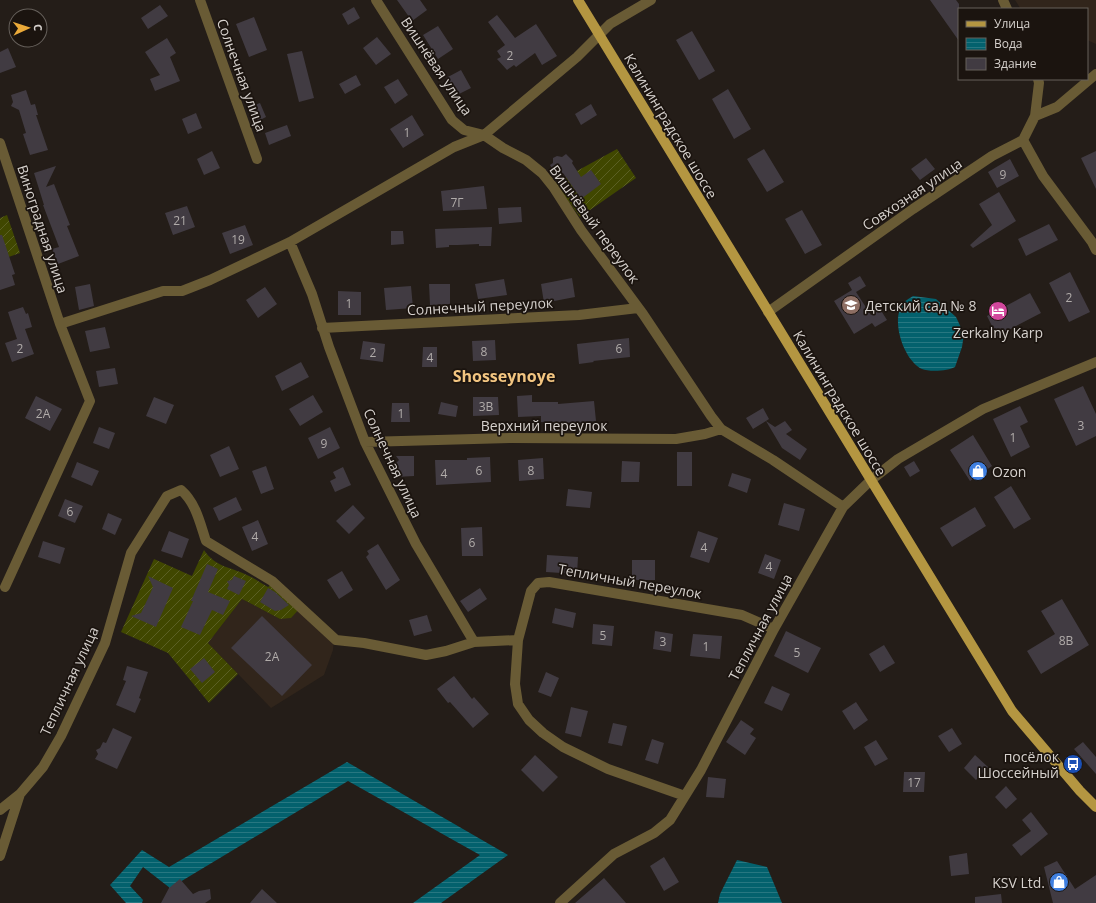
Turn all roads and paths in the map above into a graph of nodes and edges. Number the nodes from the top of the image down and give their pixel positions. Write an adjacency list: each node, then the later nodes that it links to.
1 (200, 0): 12 (street, Солнечная улица)
2 (376, 0): 9 (street, Вишнёвая улица)
3 (578, 0): 5 (main road, Калининградское шоссе)
4 (651, 0): 5 (street)
5 (599, 34): 9 (street); 16 (main road, Калининградское шоссе)
6 (1096, 74): 8 (street)
7 (1038, 80): 8 (street)
8 (1035, 116): 10 (street)
9 (484, 135): 13 (street); 15 (street, Вишнёвый переулок)
10 (1023, 140): 14 (street); 16 (street, Совхозная улица)
11 (0, 143): 17 (street, Виноградная улица)
12 (257, 159)
13 (290, 242): 17 (street); 18 (street, Солнечная улица)
14 (1096, 250)
15 (638, 308): 18 (street, Солнечный переулок); 20 (street, Вишнёвый переулок)
16 (768, 312): 22 (main road, Калининградское шоссе)
17 (60, 324): 24 (street, Виноградная улица)
18 (322, 328): 21 (street, Солнечная улица)
19 (1096, 362): 22 (street)
20 (721, 429): 21 (street, Верхний переулок); 23 (street)
21 (365, 442): 27 (street, Солнечная улица)
22 (871, 480): 23 (street, Тепличная улица); 30 (main road, Калининградское шоссе)
23 (843, 507): 25 (street, Тепличная улица)
24 (5, 586)
25 (774, 629): 26 (street, Тепличный переулок); 29 (street, Тепличная улица)
26 (518, 640): 27 (street, Тепличная улица); 29 (street)
27 (474, 642): 28 (street, Тепличная улица)
28 (20, 794): 31 (street); 32 (street)
29 (685, 796): 33 (street, Тепличная улица)
30 (1096, 807)
31 (0, 810)
32 (0, 856)
33 (560, 903)

